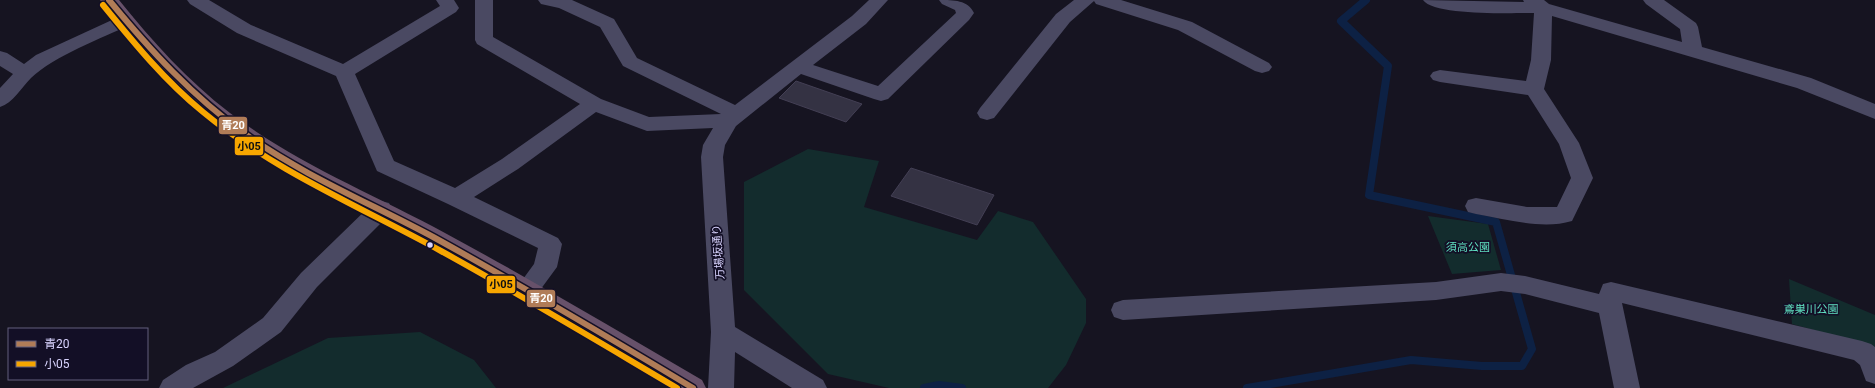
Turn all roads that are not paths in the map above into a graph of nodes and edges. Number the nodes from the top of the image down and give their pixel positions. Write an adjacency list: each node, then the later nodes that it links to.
1 (109, 0): 13 (highway)
2 (196, 0): 19 (street)
3 (484, 0): 23 (street)
4 (547, 0): 26 (street)
5 (879, 0): 16 (street)
6 (948, 0): 16 (street)
7 (1085, 0): 25 (street)
8 (1102, 0): 17 (street)
9 (1432, 0): 12 (street)
10 (1652, 0): 14 (street)
11 (454, 3): 19 (street)
12 (1538, 4): 14 (street); 21 (street)
13 (125, 20): 18 (street); 29 (highway)
14 (1693, 51): 24 (street)
15 (0, 57): 18 (street)
16 (799, 67): 26 (street)
17 (1262, 67)
18 (25, 72): 22 (street)
19 (344, 72): 27 (street)
20 (1440, 76): 21 (street)
21 (1534, 89): 28 (street)
22 (0, 100)
23 (594, 104): 26 (street); 27 (street)
24 (1875, 112)
25 (987, 113)
26 (733, 117): 33 (street, 万場坂通り)
27 (456, 198): 30 (street)
28 (1476, 206)
29 (381, 209): 30 (highway); 35 (street)
30 (527, 290): 36 (highway)
31 (1610, 306): 32 (street); 34 (street); 39 (street)
32 (1123, 310)
33 (723, 332): 37 (street, 万場坂通り); 38 (street)
34 (1875, 373)
35 (172, 388)
36 (692, 388)
37 (721, 388)
38 (814, 388)
39 (1627, 388)

